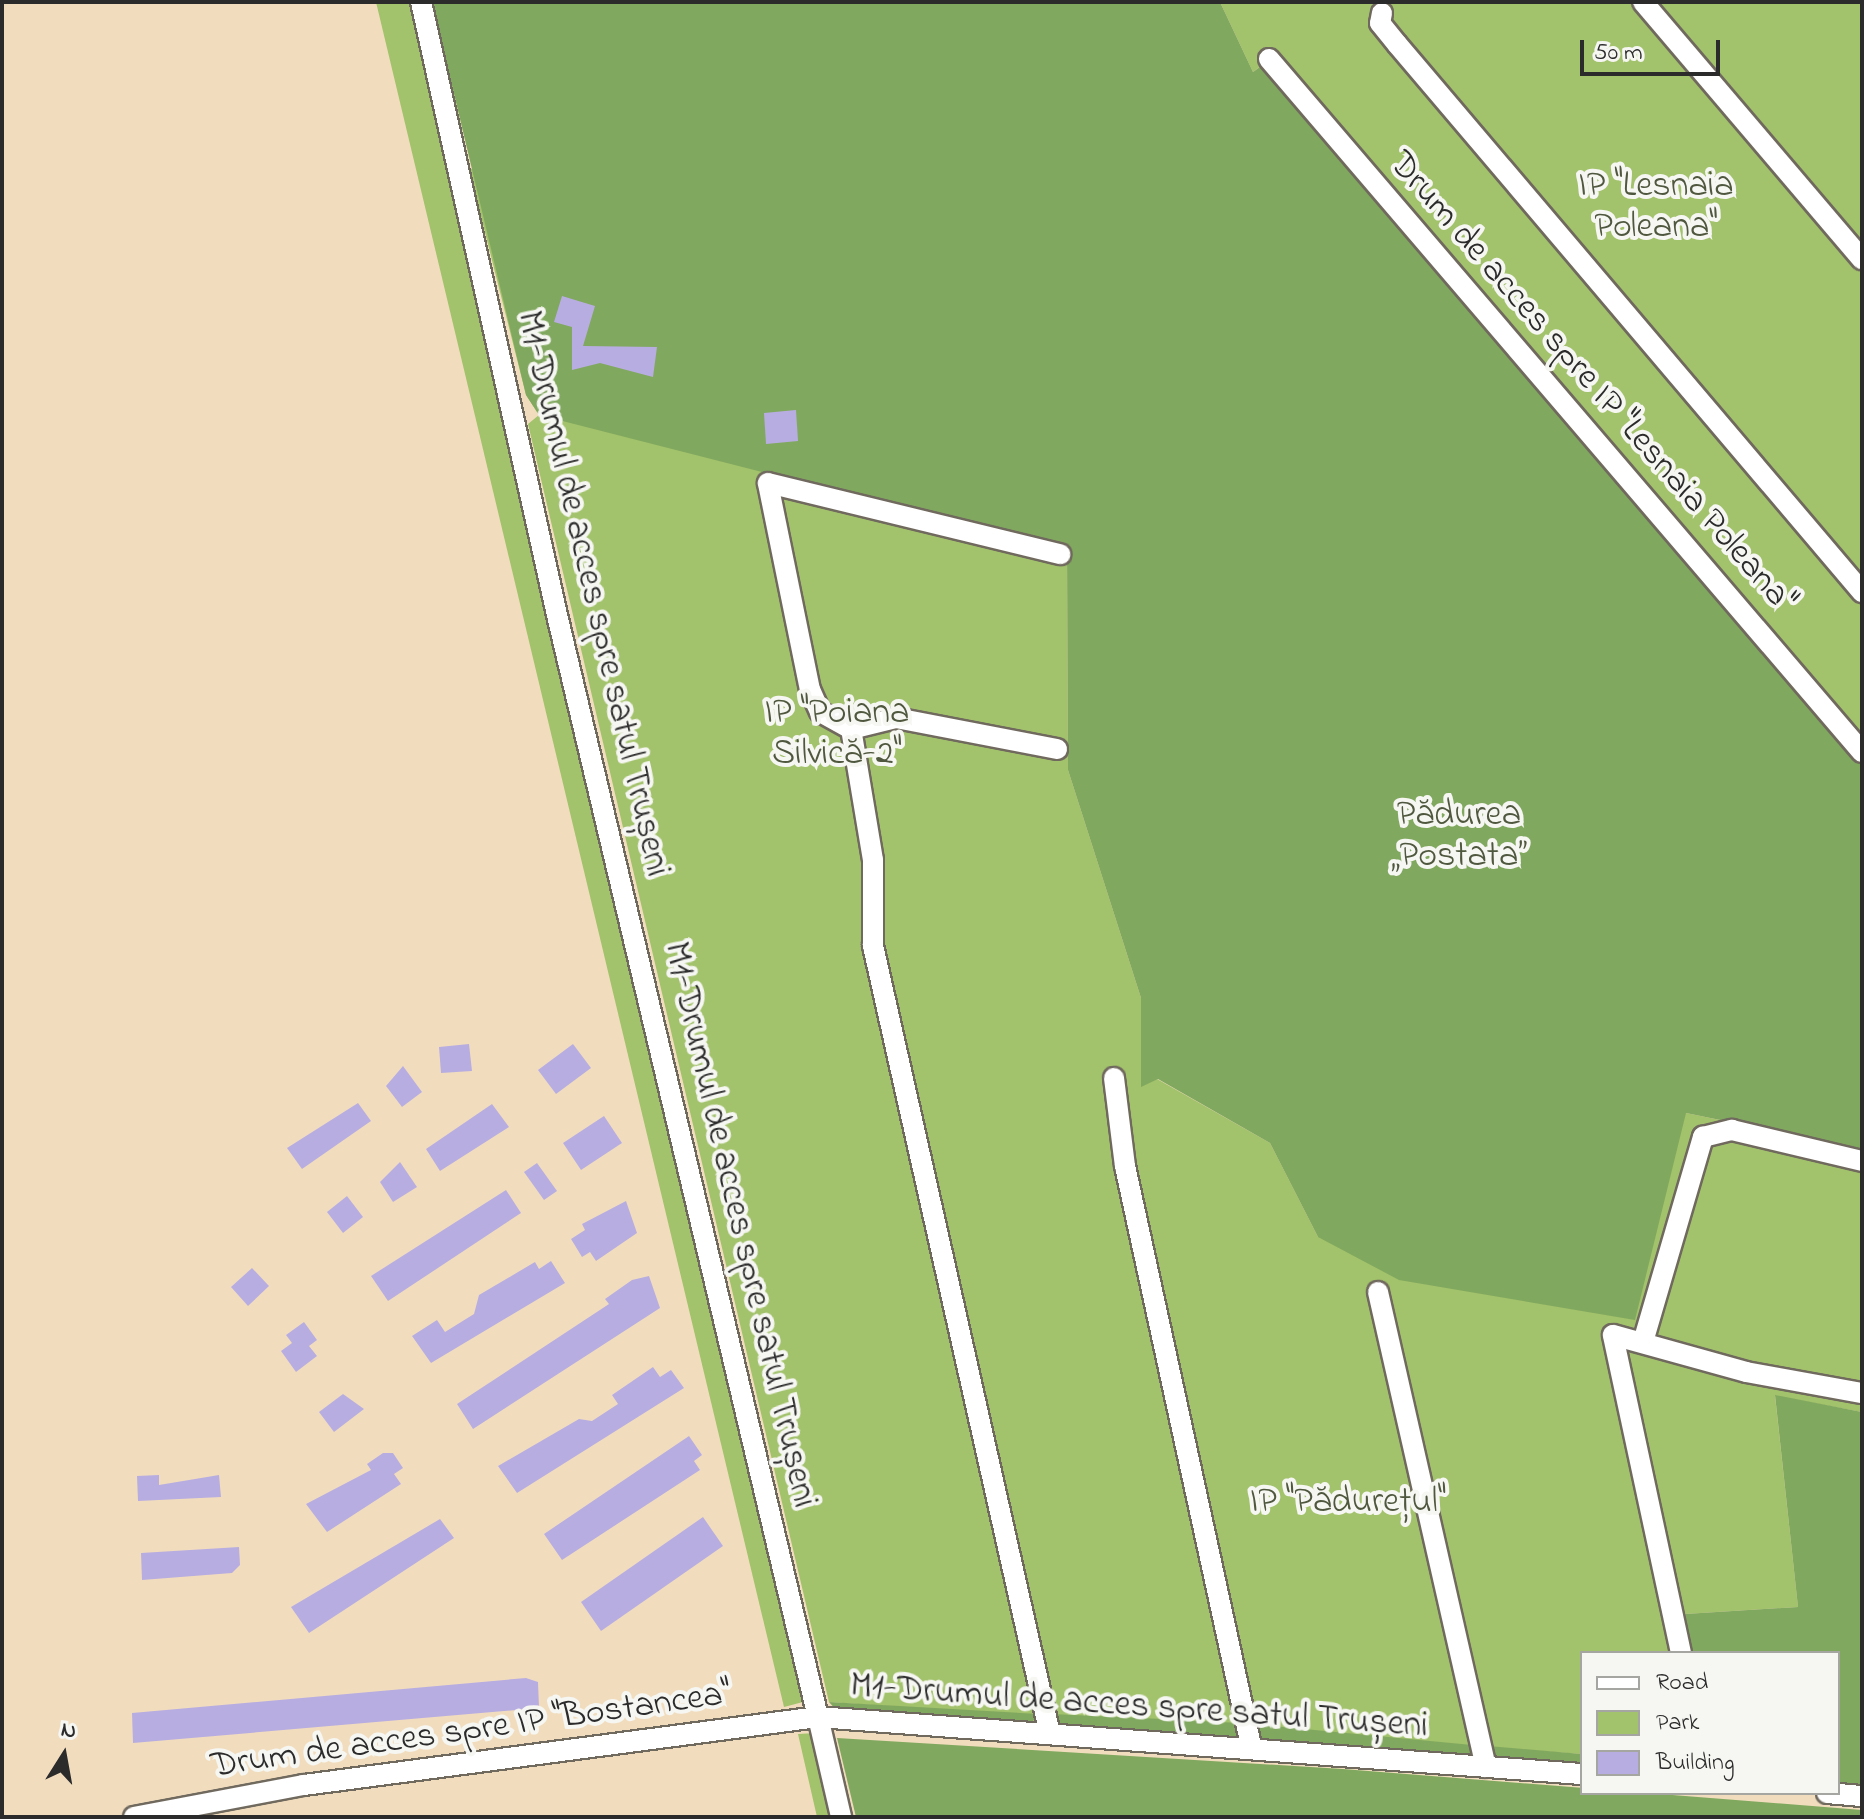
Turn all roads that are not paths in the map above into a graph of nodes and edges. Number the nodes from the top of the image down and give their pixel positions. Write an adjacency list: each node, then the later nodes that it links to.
1 (421, 2): 17 (street, M1-Drumul de acces spre satul Trușeni)
2 (1643, 2): 5 (street)
3 (1382, 13): 7 (street)
4 (1269, 59): 10 (street, Drum de acces spre IP "Lesnaia Poleana")
5 (1862, 259)
6 (1060, 554): 8 (street)
7 (1862, 592)
8 (851, 729): 9 (street); 18 (street)
9 (1057, 749)
10 (1862, 752)
11 (1114, 1078): 19 (street)
12 (1862, 1161): 14 (street)
13 (1378, 1292): 20 (street)
14 (1643, 1342): 15 (street); 16 (street)
15 (1862, 1393)
16 (1681, 1651)
17 (818, 1717): 18 (street, M1-Drumul de acces spre satul Trușeni); 24 (street, Drum de acces spre IP "Bostancea"); 25 (street)
18 (1049, 1730): 19 (street, M1-Drumul de acces spre satul Trușeni)
19 (1251, 1746): 20 (street, M1-Drumul de acces spre satul Trușeni)
20 (1486, 1767): 21 (street, M1-Drumul de acces spre satul Trușeni)
21 (1580, 1774)
22 (1840, 1794): 23 (street)
23 (1862, 1796)
24 (134, 1817)
25 (841, 1817)

